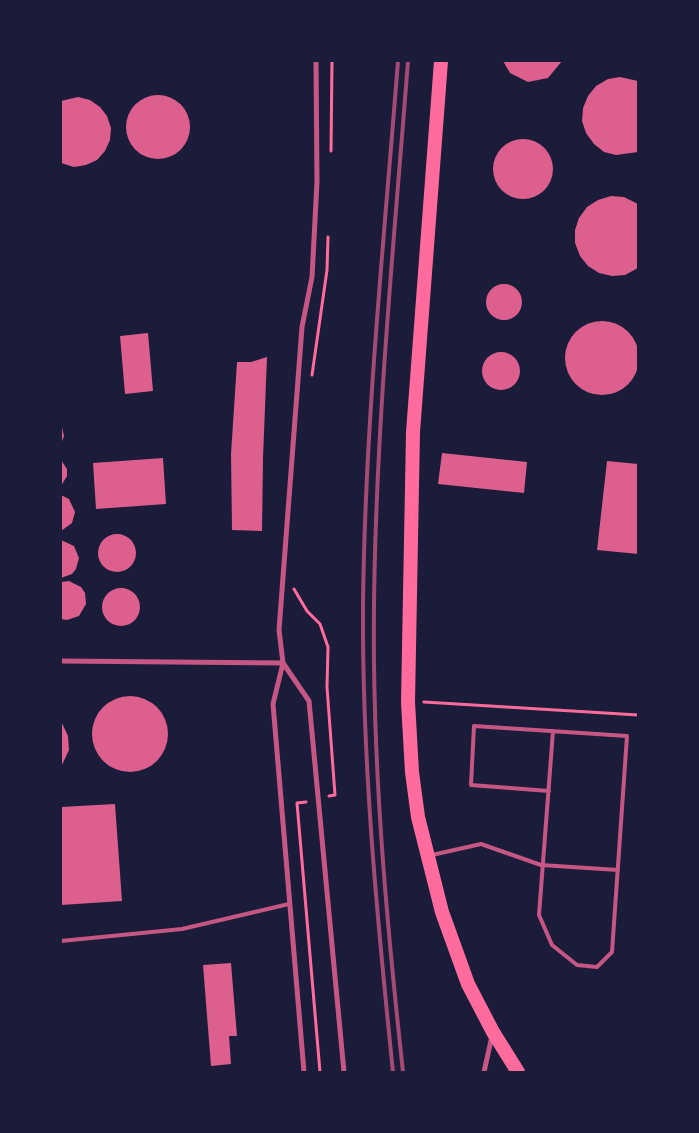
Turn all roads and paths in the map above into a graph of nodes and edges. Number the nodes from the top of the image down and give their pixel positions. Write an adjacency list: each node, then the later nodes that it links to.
1 (316, 61): 7 (street)
2 (332, 61): 4 (path)
3 (441, 61): 12 (highway)
4 (331, 152)
5 (328, 230): 6 (path)
6 (312, 376)
7 (283, 569): 9 (path); 11 (street)
8 (295, 581): 9 (path)
9 (295, 590): 16 (path)
10 (61, 661): 11 (street)
11 (283, 663): 16 (street); 21 (street)
12 (408, 702): 13 (path); 18 (highway)
13 (638, 715)
14 (553, 731): 15 (lane); 15 (lane); 20 (lane)
15 (549, 791): 19 (lane)
16 (317, 800): 26 (street)
17 (297, 803): 25 (path)
18 (427, 856): 19 (lane); 23 (highway)
19 (541, 866): 20 (lane); 20 (lane)
20 (618, 870)
21 (289, 904): 22 (lane); 24 (street)
22 (61, 941)
23 (493, 1032): 27 (street); 28 (highway)
24 (304, 1072)
25 (320, 1072)
26 (344, 1072)
27 (484, 1072)
28 (518, 1072)

